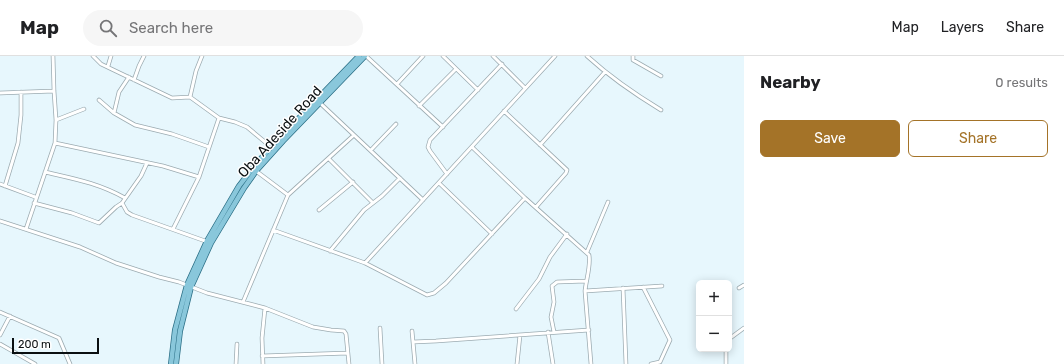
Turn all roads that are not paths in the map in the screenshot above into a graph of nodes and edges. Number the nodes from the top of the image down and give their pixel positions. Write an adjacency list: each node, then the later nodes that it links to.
1 (53, 56): 24 (street)
2 (93, 56): 15 (street)
3 (111, 56): 15 (street)
4 (144, 56): 20 (street)
5 (202, 56): 27 (street)
6 (359, 56): 31 (main road)
7 (365, 56): 21 (street); 29 (main road, Oba Adeside Road)
8 (423, 56): 21 (street)
9 (443, 56): 16 (street)
10 (493, 56): 14 (street)
11 (555, 56): 22 (street)
12 (587, 56): 17 (street)
13 (633, 56): 18 (street)
14 (502, 64): 22 (street); 23 (street)
15 (108, 66): 19 (street)
16 (456, 69): 23 (street); 30 (street)
17 (605, 72): 33 (street); 42 (street)
18 (661, 76)
19 (129, 78): 20 (street); 35 (street)
20 (134, 80): 27 (street)
21 (397, 84): 30 (street)
22 (526, 88): 34 (street)
23 (478, 90): 39 (street)
24 (54, 91): 25 (street); 37 (street)
25 (21, 92): 26 (street); 57 (street)
26 (0, 93)
27 (190, 97): 36 (street)
28 (99, 100): 35 (street)
29 (320, 103): 31 (main road, Oba Adeside Road); 40 (street)
30 (419, 106): 39 (street)
31 (312, 108): 44 (main road); 49 (main road, Oba Adeside Road)
32 (84, 109): 37 (street)
33 (661, 110)
34 (504, 111): 42 (street); 45 (street)
35 (114, 113): 43 (street)
36 (219, 118): 43 (street); 44 (street)
37 (56, 120): 41 (street)
38 (396, 124): 46 (street)
39 (443, 127): 51 (street)
40 (354, 135): 46 (street); 47 (street)
41 (55, 143): 48 (street); 50 (street)
42 (540, 145): 67 (street)
43 (209, 147): 52 (street)
44 (271, 147): 75 (main road)
45 (472, 147): 51 (street); 61 (street)
46 (371, 150): 53 (street)
47 (329, 159): 54 (street); 58 (street)
48 (147, 163): 52 (street); 60 (street)
49 (256, 171): 58 (street); 75 (main road, Oba Adeside Road)
50 (45, 172): 59 (street); 60 (street)
51 (447, 174): 55 (street)
52 (198, 177): 71 (street)
53 (400, 178): 62 (street); 66 (street)
54 (353, 182): 66 (street); 68 (street)
55 (439, 183): 62 (street); 73 (street)
56 (0, 184): 57 (street)
57 (5, 186): 59 (street)
58 (288, 195): 72 (street)
59 (35, 197): 64 (street)
60 (125, 198): 65 (street)
61 (525, 198): 67 (street); 73 (street)
62 (423, 200): 78 (street)
63 (608, 202): 77 (street)
64 (34, 203): 65 (street); 70 (street)
65 (122, 203): 71 (street)
66 (373, 203): 76 (street)
67 (536, 207): 74 (street)
68 (319, 210)
69 (0, 222): 70 (street)
70 (26, 229): 80 (street)
71 (173, 229): 75 (street)
72 (273, 230): 76 (street); 87 (street)
73 (492, 234): 78 (street)
74 (567, 234): 77 (street); 89 (street)
75 (209, 242): 80 (main road)
76 (330, 251): 78 (street)
77 (587, 252): 79 (street)
78 (365, 263)
79 (586, 281): 86 (street); 97 (street)
80 (189, 286): 87 (street); 109 (main road); 110 (main road)
81 (662, 286): 83 (street)
82 (744, 286): 85 (street)
83 (642, 287): 84 (street); 120 (street)
84 (623, 288): 86 (street); 119 (street)
85 (739, 288)
86 (586, 292): 94 (street)
87 (243, 302): 88 (street)
88 (266, 308): 105 (street); 106 (street)
89 (516, 309)
90 (0, 312): 91 (street)
91 (10, 316): 98 (street); 108 (street)
92 (380, 328): 114 (street)
93 (744, 328): 100 (street)
94 (589, 330): 97 (street); 118 (street)
95 (412, 332): 101 (street)
96 (548, 332): 97 (street); 99 (street); 117 (street)
97 (554, 332)
98 (0, 335)
99 (520, 335): 101 (street); 116 (street)
100 (732, 337)
101 (413, 342): 115 (street)
102 (0, 344): 107 (street)
103 (237, 344): 111 (street)
104 (726, 352): 121 (street)
105 (348, 354): 106 (street); 113 (street)
106 (262, 356): 112 (street)
107 (35, 364)
108 (70, 364)
109 (171, 364)
110 (176, 364)
111 (236, 364)
112 (263, 364)
113 (349, 364)
114 (382, 364)
115 (415, 364)
116 (517, 364)
117 (553, 364)
118 (591, 364)
119 (626, 364)
120 (651, 364)
121 (726, 364)

